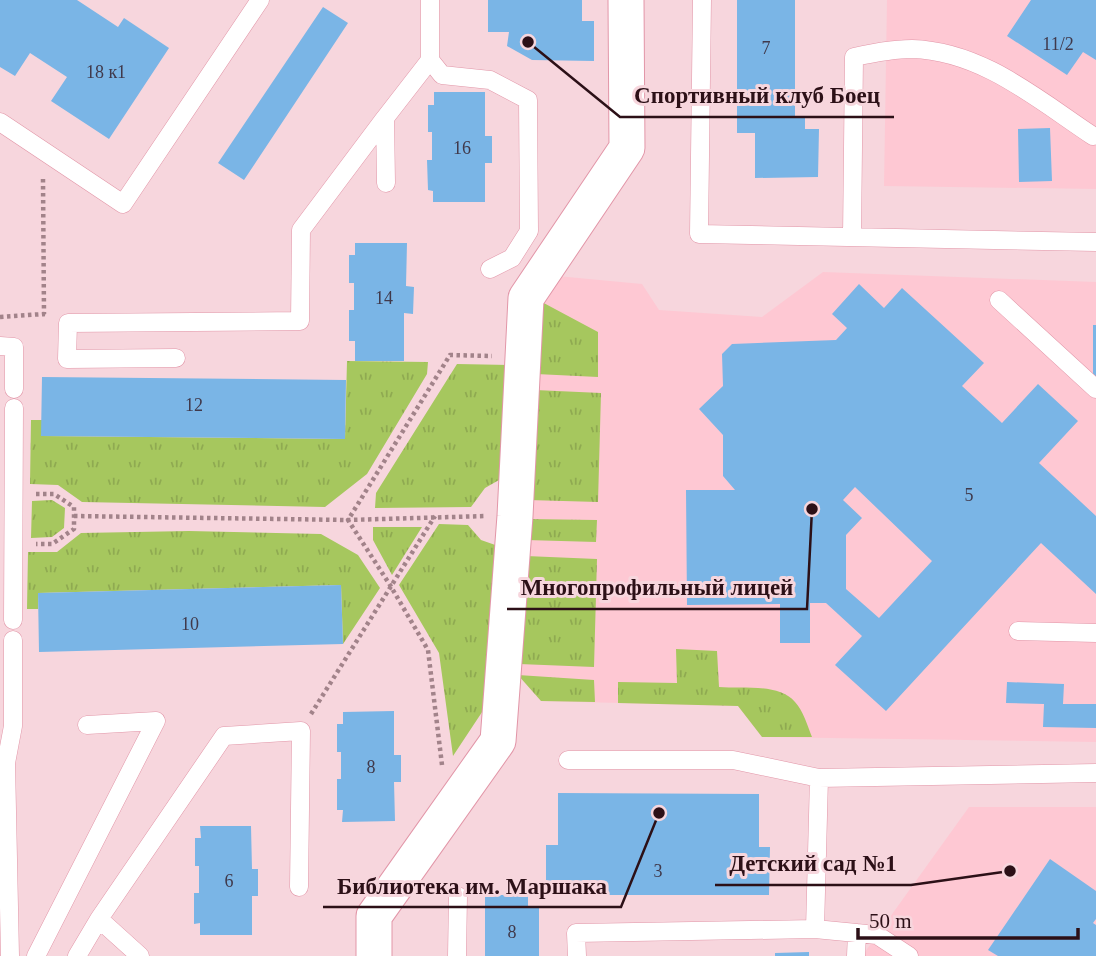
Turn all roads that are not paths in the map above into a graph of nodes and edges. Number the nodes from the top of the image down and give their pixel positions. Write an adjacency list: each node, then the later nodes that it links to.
1 (260, 0): 7 (lane)
2 (430, 0): 5 (lane)
3 (626, 0): 37 (street)
4 (702, 0): 10 (lane)
5 (430, 60): 6 (lane); 12 (lane)
6 (385, 118): 9 (lane); 15 (lane)
7 (0, 122)
8 (1093, 136): 10 (lane)
9 (386, 183)
10 (852, 237): 11 (lane)
11 (1096, 242)
12 (489, 269)
13 (999, 300): 17 (lane)
14 (0, 346): 16 (lane)
15 (176, 358)
16 (14, 389)
17 (1096, 390)
18 (14, 408): 19 (lane)
19 (13, 620)
20 (1018, 631): 21 (lane)
21 (1096, 633)
22 (13, 640): 25 (lane)
23 (87, 725): 34 (lane)
24 (568, 760): 27 (lane)
25 (3, 763): 33 (lane)
26 (1096, 773): 27 (lane)
27 (819, 778): 31 (lane)
28 (299, 887): 30 (lane)
29 (458, 896): 38 (lane)
30 (99, 919): 35 (lane); 36 (lane)
31 (815, 929): 32 (lane); 39 (lane)
32 (857, 933): 40 (lane); 41 (lane)
33 (10, 956)
34 (36, 956)
35 (77, 956)
36 (140, 956)
37 (374, 956)
38 (457, 956)
39 (577, 956)
40 (856, 956)
41 (909, 956)

